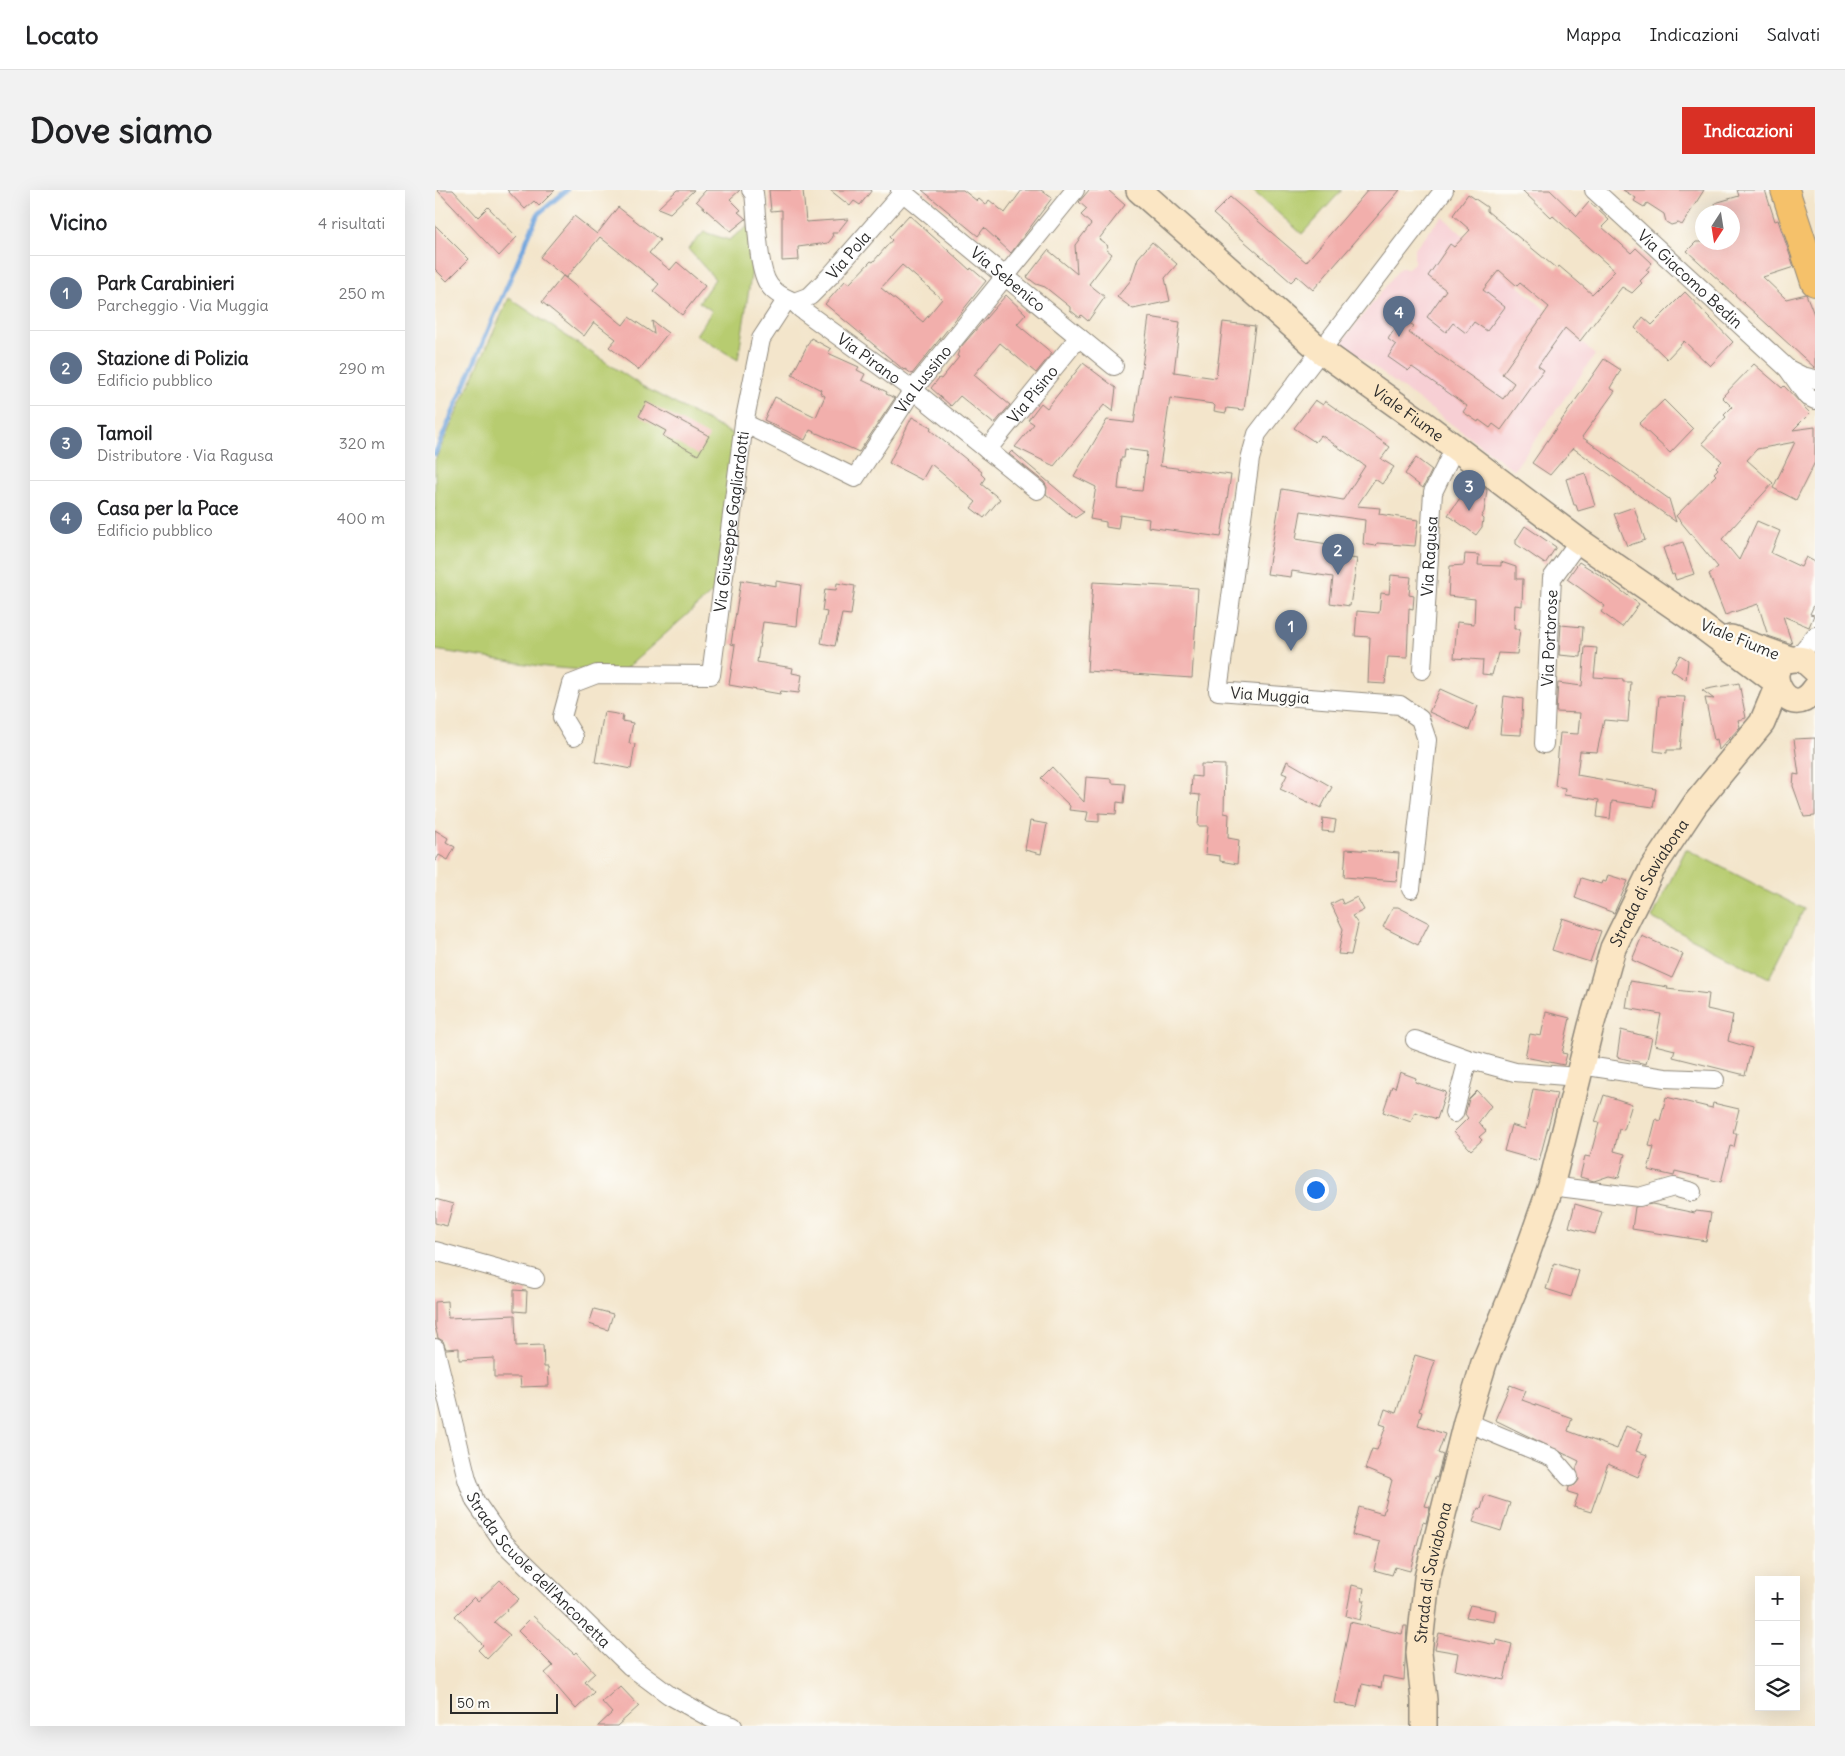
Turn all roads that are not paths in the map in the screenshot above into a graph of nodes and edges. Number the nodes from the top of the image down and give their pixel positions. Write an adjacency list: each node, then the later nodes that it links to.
1 (751, 190): 12 (street)
2 (1075, 190): 10 (street, Via Lussino)
3 (1139, 190): 14 (street, Viale Fiume)
4 (1444, 190): 14 (street)
5 (1785, 190): 11 (main road)
6 (1805, 190): 9 (main road)
7 (903, 191): 10 (street, Via Sebenico); 12 (street, Via Pola)
8 (1595, 191): 16 (street, Via Giacomo Bedin)
9 (1815, 220)
10 (1006, 276): 13 (street, Via Sebenico); 18 (street, Via Lussino)
11 (1815, 282)
12 (790, 300): 18 (street, Via Pirano); 20 (street, Via Giuseppe Gagliardotti)
13 (1079, 337): 15 (street, Via Sebenico); 22 (street, Via Pisino)
14 (1320, 350): 21 (street, Viale Fiume); 34 (street, Via Muggia)
15 (1114, 366)
16 (1788, 369): 17 (street, Via Giacomo Bedin); 19 (street, Via Giacomo Bedin)
17 (1815, 379)
18 (913, 390): 20 (street, Via Lussino); 22 (street, Via Pirano)
19 (1815, 400)
20 (744, 423): 32 (street, Via Giuseppe Gagliardotti)
21 (1454, 449): 24 (street, Viale Fiume); 28 (street, Via Ragusa)
22 (987, 450): 23 (street, Via Pirano)
23 (1037, 490)
24 (1579, 542): 25 (street, Viale Fiume); 33 (street, Via Portorose)
25 (1691, 618): 27 (street, Viale Fiume); 29 (street, Viale Fiume)
26 (1815, 636): 27 (street)
27 (1805, 660): 29 (street, Strada di Saviabona)
28 (1422, 670)
29 (1776, 684): 30 (street, Viale Fiume); 31 (street, Strada di Saviabona)
30 (1809, 697): 31 (street, Strada di Saviabona)
31 (1762, 722): 37 (street, Strada di Saviabona)
32 (574, 737)
33 (1544, 744)
34 (1411, 889)
35 (1415, 1040): 36 (street)
36 (1468, 1058): 37 (street); 39 (street)
37 (1580, 1071): 38 (street); 40 (street, Strada di Saviabona)
38 (1715, 1080)
39 (1454, 1113)
40 (1551, 1186): 41 (street); 45 (street, Strada di Saviabona)
41 (1693, 1192)
42 (435, 1251): 43 (street)
43 (535, 1279)
44 (435, 1348): 47 (street, Strada Scuole dell'Anconetta)
45 (1466, 1422): 46 (street); 48 (street, Strada di Saviabona)
46 (1569, 1477)
47 (733, 1726)
48 (1424, 1726)

